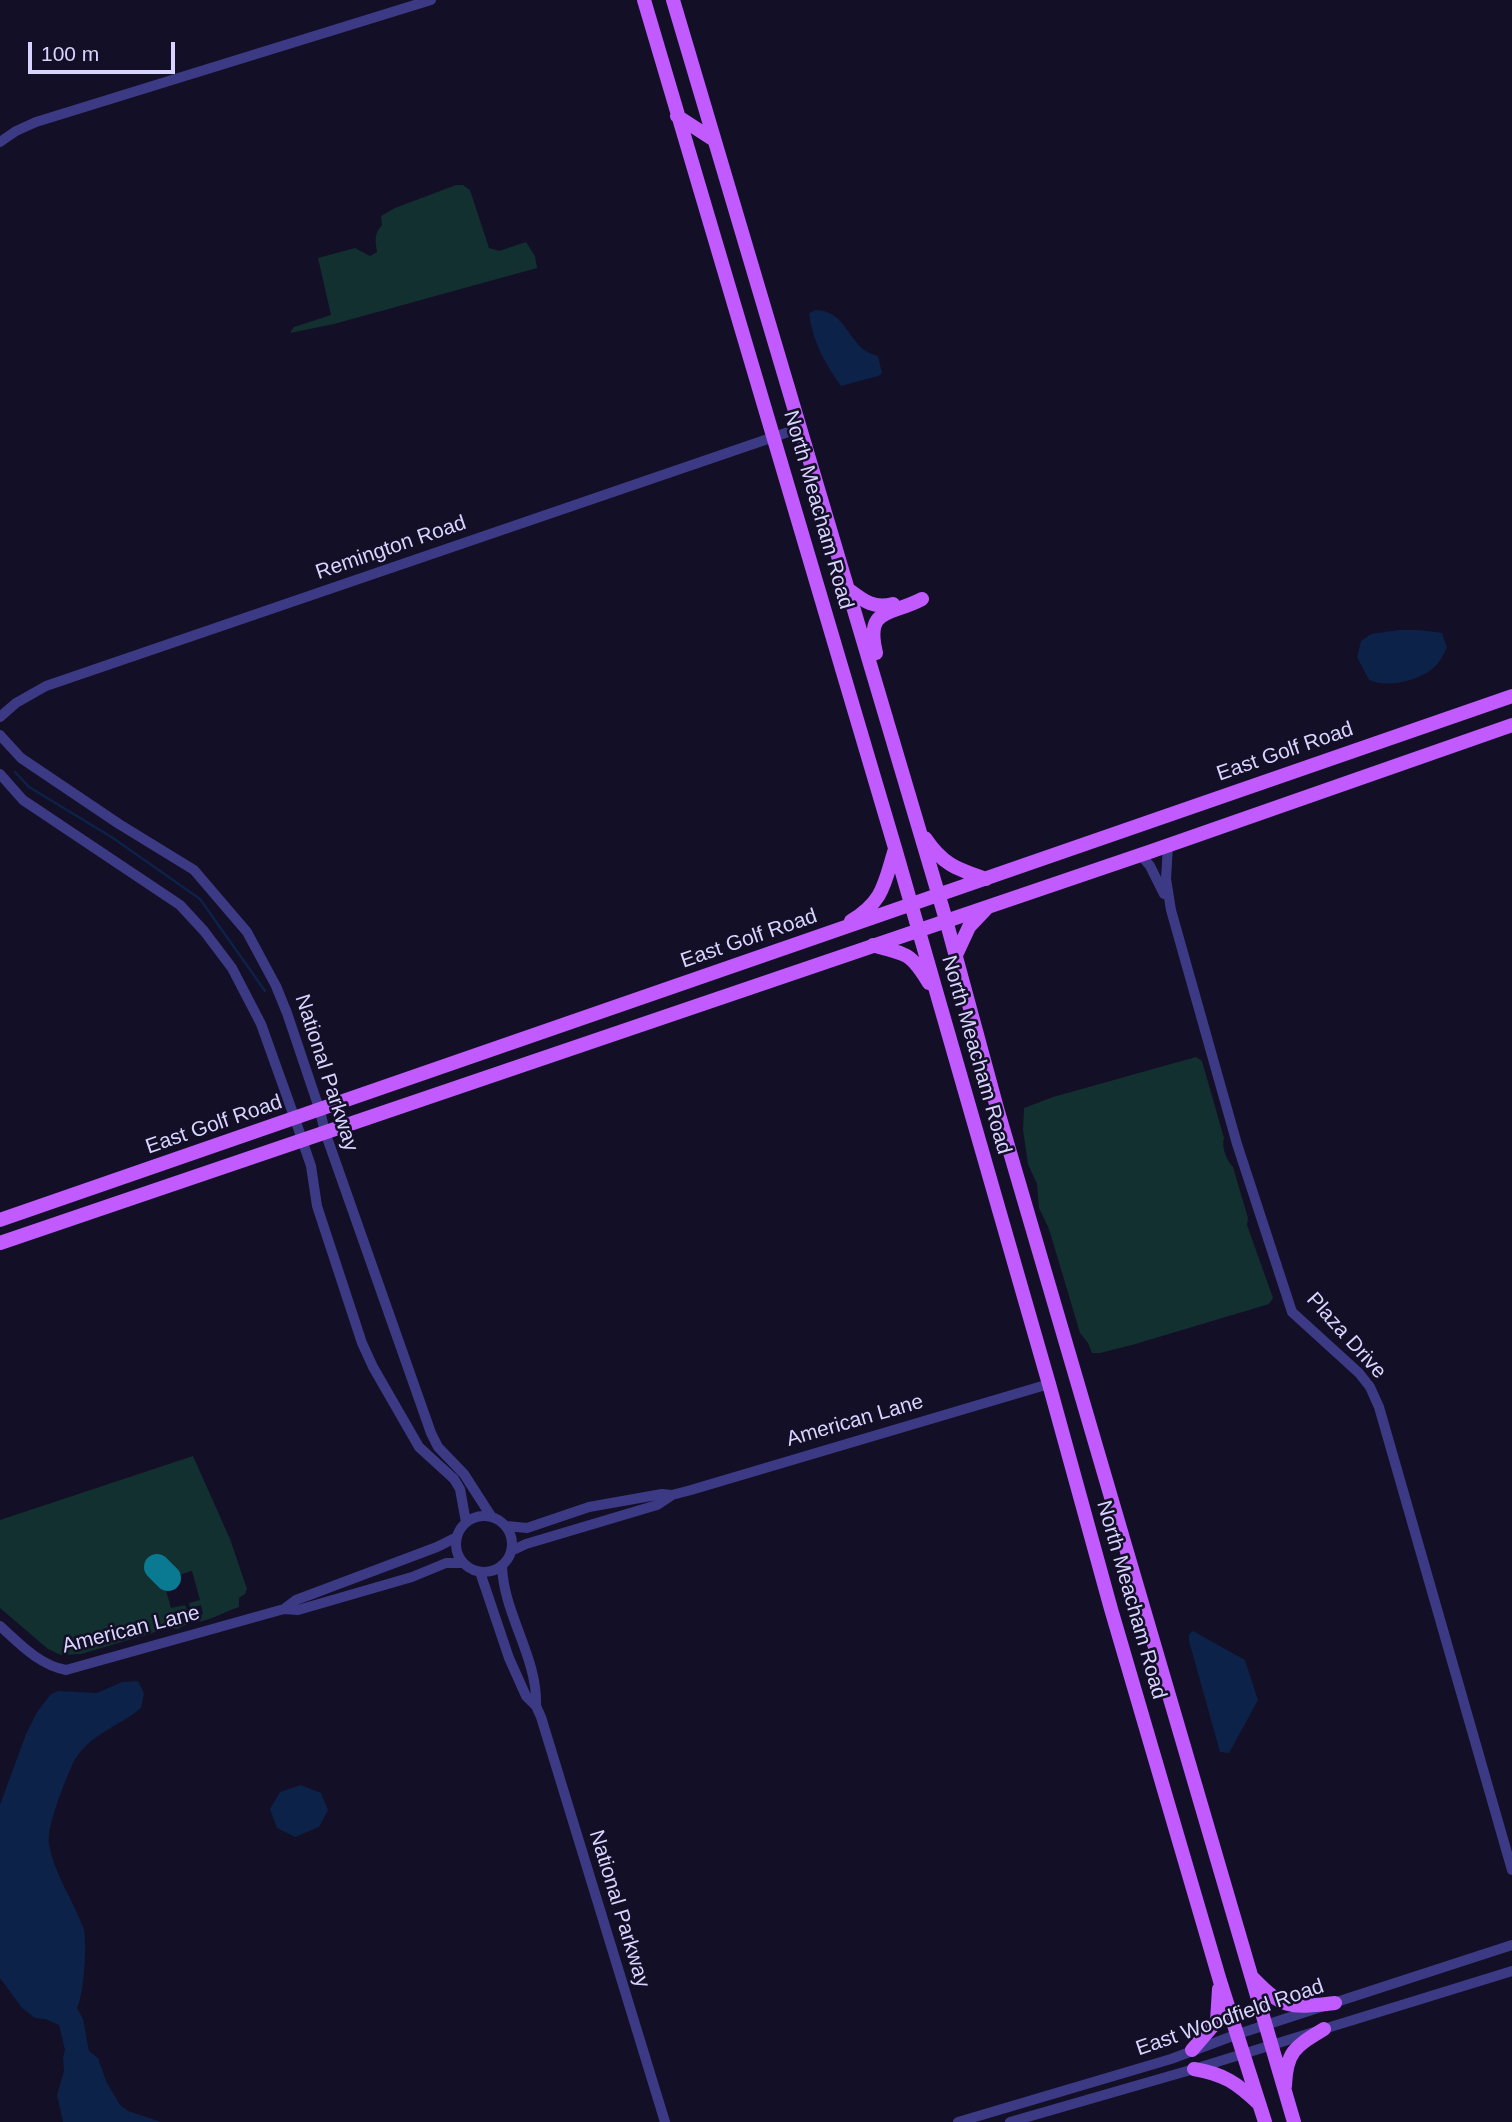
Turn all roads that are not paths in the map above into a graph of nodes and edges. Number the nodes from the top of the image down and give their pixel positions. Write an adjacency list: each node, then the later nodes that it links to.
1 (431, 0): 6 (street)
2 (673, 0): 5 (main road, North Meacham Road)
3 (643, 1): 4 (main road, North Meacham Road)
4 (677, 116): 5 (main road); 8 (main road, North Meacham Road)
5 (714, 140): 7 (main road, North Meacham Road)
6 (0, 142)
7 (800, 428): 8 (street, Remington Road); 9 (main road, North Meacham Road)
8 (775, 437): 11 (street, Remington Road); 18 (main road, North Meacham Road)
9 (848, 589): 14 (main road, North Meacham Road); 14 (main road)
10 (1512, 696): 20 (main road, East Golf Road)
11 (0, 717)
12 (1512, 725): 17 (main road, East Golf Road)
13 (0, 735): 31 (street, National Parkway)
14 (892, 739): 16 (main road, North Meacham Road)
15 (0, 775): 32 (street, National Parkway)
16 (919, 829): 20 (main road); 21 (main road, North Meacham Road)
17 (1168, 845): 19 (main road, East Golf Road); 24 (street, Plaza Drive)
18 (895, 848): 22 (main road, North Meacham Road); 27 (main road)
19 (1141, 855): 23 (main road, East Golf Road); 24 (street, Plaza Drive)
20 (986, 879): 21 (main road, East Golf Road)
21 (938, 896): 22 (main road, East Golf Road); 25 (main road, North Meacham Road)
22 (912, 905): 26 (main road, North Meacham Road); 27 (main road, East Golf Road)
23 (990, 906): 25 (main road, East Golf Road); 29 (main road)
24 (1171, 910): 50 (street, Plaza Drive)
25 (946, 920): 26 (main road, East Golf Road); 29 (main road, North Meacham Road)
26 (919, 929): 28 (main road, East Golf Road); 30 (main road, North Meacham Road)
27 (826, 935): 31 (main road, East Golf Road)
28 (873, 945): 30 (main road); 33 (main road, East Golf Road)
29 (955, 957): 53 (main road, North Meacham Road)
30 (938, 996): 37 (main road, North Meacham Road)
31 (320, 1111): 32 (main road, East Golf Road); 33 (street, National Parkway)
32 (295, 1119): 34 (street, National Parkway); 35 (main road, East Golf Road)
33 (325, 1132): 34 (main road, East Golf Road); 39 (street, National Parkway)
34 (302, 1140): 36 (main road, East Golf Road); 40 (street, National Parkway)
35 (0, 1220)
36 (0, 1243)
37 (1049, 1384): 38 (street, American Lane); 54 (main road, North Meacham Road)
38 (672, 1496): 41 (street, American Lane); 43 (street, American Lane)
39 (491, 1516): 40 (street); 41 (street)
40 (466, 1522): 42 (street)
41 (507, 1527): 43 (street)
42 (457, 1537): 44 (street); 47 (street, American Lane)
43 (511, 1551): 45 (street)
44 (463, 1563): 46 (street); 47 (street, American Lane)
45 (502, 1565): 46 (street); 49 (street, National Parkway)
46 (480, 1572): 49 (street, National Parkway)
47 (284, 1609): 48 (street, American Lane)
48 (0, 1626)
49 (536, 1706): 65 (street, National Parkway)
50 (1512, 1870)
51 (1512, 1945): 55 (street, East Woodfield Road)
52 (1512, 1970): 57 (street, East Woodfield Road)
53 (1249, 1974): 55 (main road); 56 (main road, North Meacham Road)
54 (1220, 1981): 58 (main road, North Meacham Road); 60 (main road)
55 (1335, 2003): 56 (street, East Woodfield Road)
56 (1264, 2025): 58 (street, East Woodfield Road); 59 (main road, North Meacham Road)
57 (1324, 2029): 59 (street, East Woodfield Road); 63 (main road)
58 (1238, 2034): 60 (street, East Woodfield Road); 61 (main road, North Meacham Road)
59 (1270, 2045): 61 (street, East Woodfield Road); 63 (main road, North Meacham Road)
60 (1192, 2050): 66 (street, East Woodfield Road)
61 (1243, 2052): 62 (street, East Woodfield Road); 64 (main road, North Meacham Road)
62 (1194, 2069): 64 (main road); 67 (street, East Woodfield Road)
63 (1285, 2091): 69 (main road, North Meacham Road)
64 (1260, 2105): 68 (main road, North Meacham Road)
65 (665, 2122)
66 (958, 2122)
67 (1010, 2122)
68 (1265, 2122)
69 (1294, 2122)

